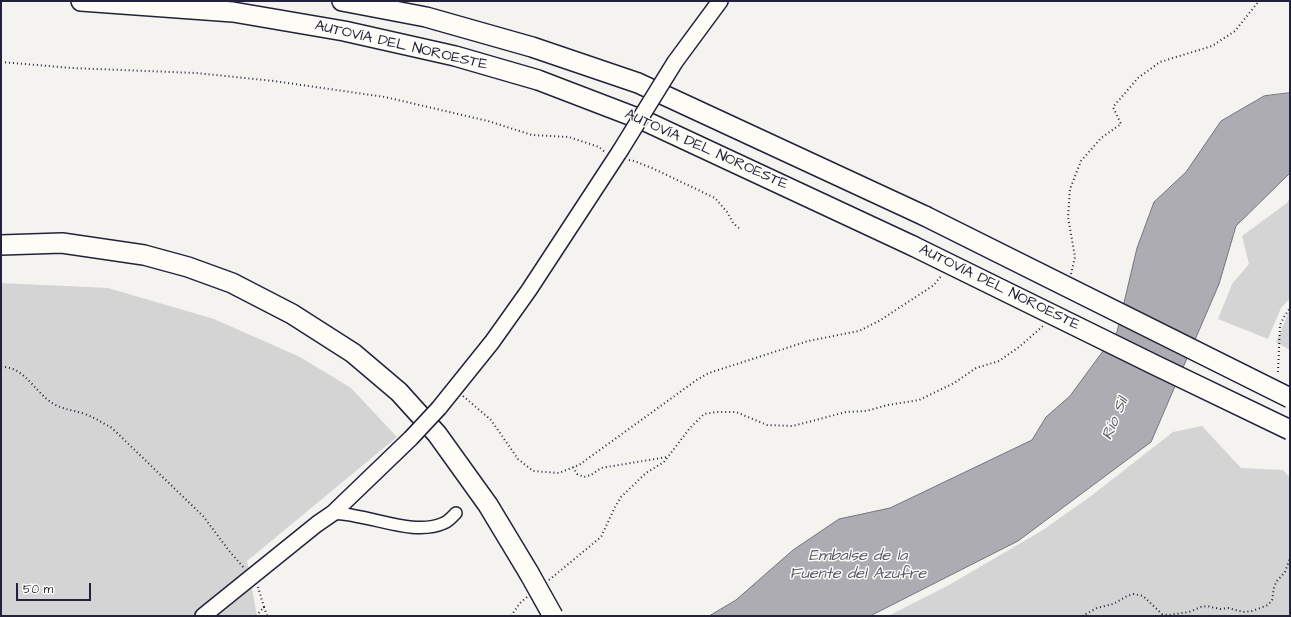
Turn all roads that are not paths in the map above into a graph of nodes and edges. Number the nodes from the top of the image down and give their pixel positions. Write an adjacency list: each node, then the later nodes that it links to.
1 (81, 1): 6 (highway, AUTOVÍA DEL NOROESTE, bridge)
2 (342, 1): 5 (highway, AUTOVÍA DEL NOROESTE, bridge)
3 (720, 1): 8 (street, bridge)
4 (1, 244): 10 (highway, bridge)
5 (1290, 398)
6 (1290, 430)
7 (456, 512): 8 (street)
8 (333, 513): 9 (street)
9 (204, 616)
10 (553, 616)

